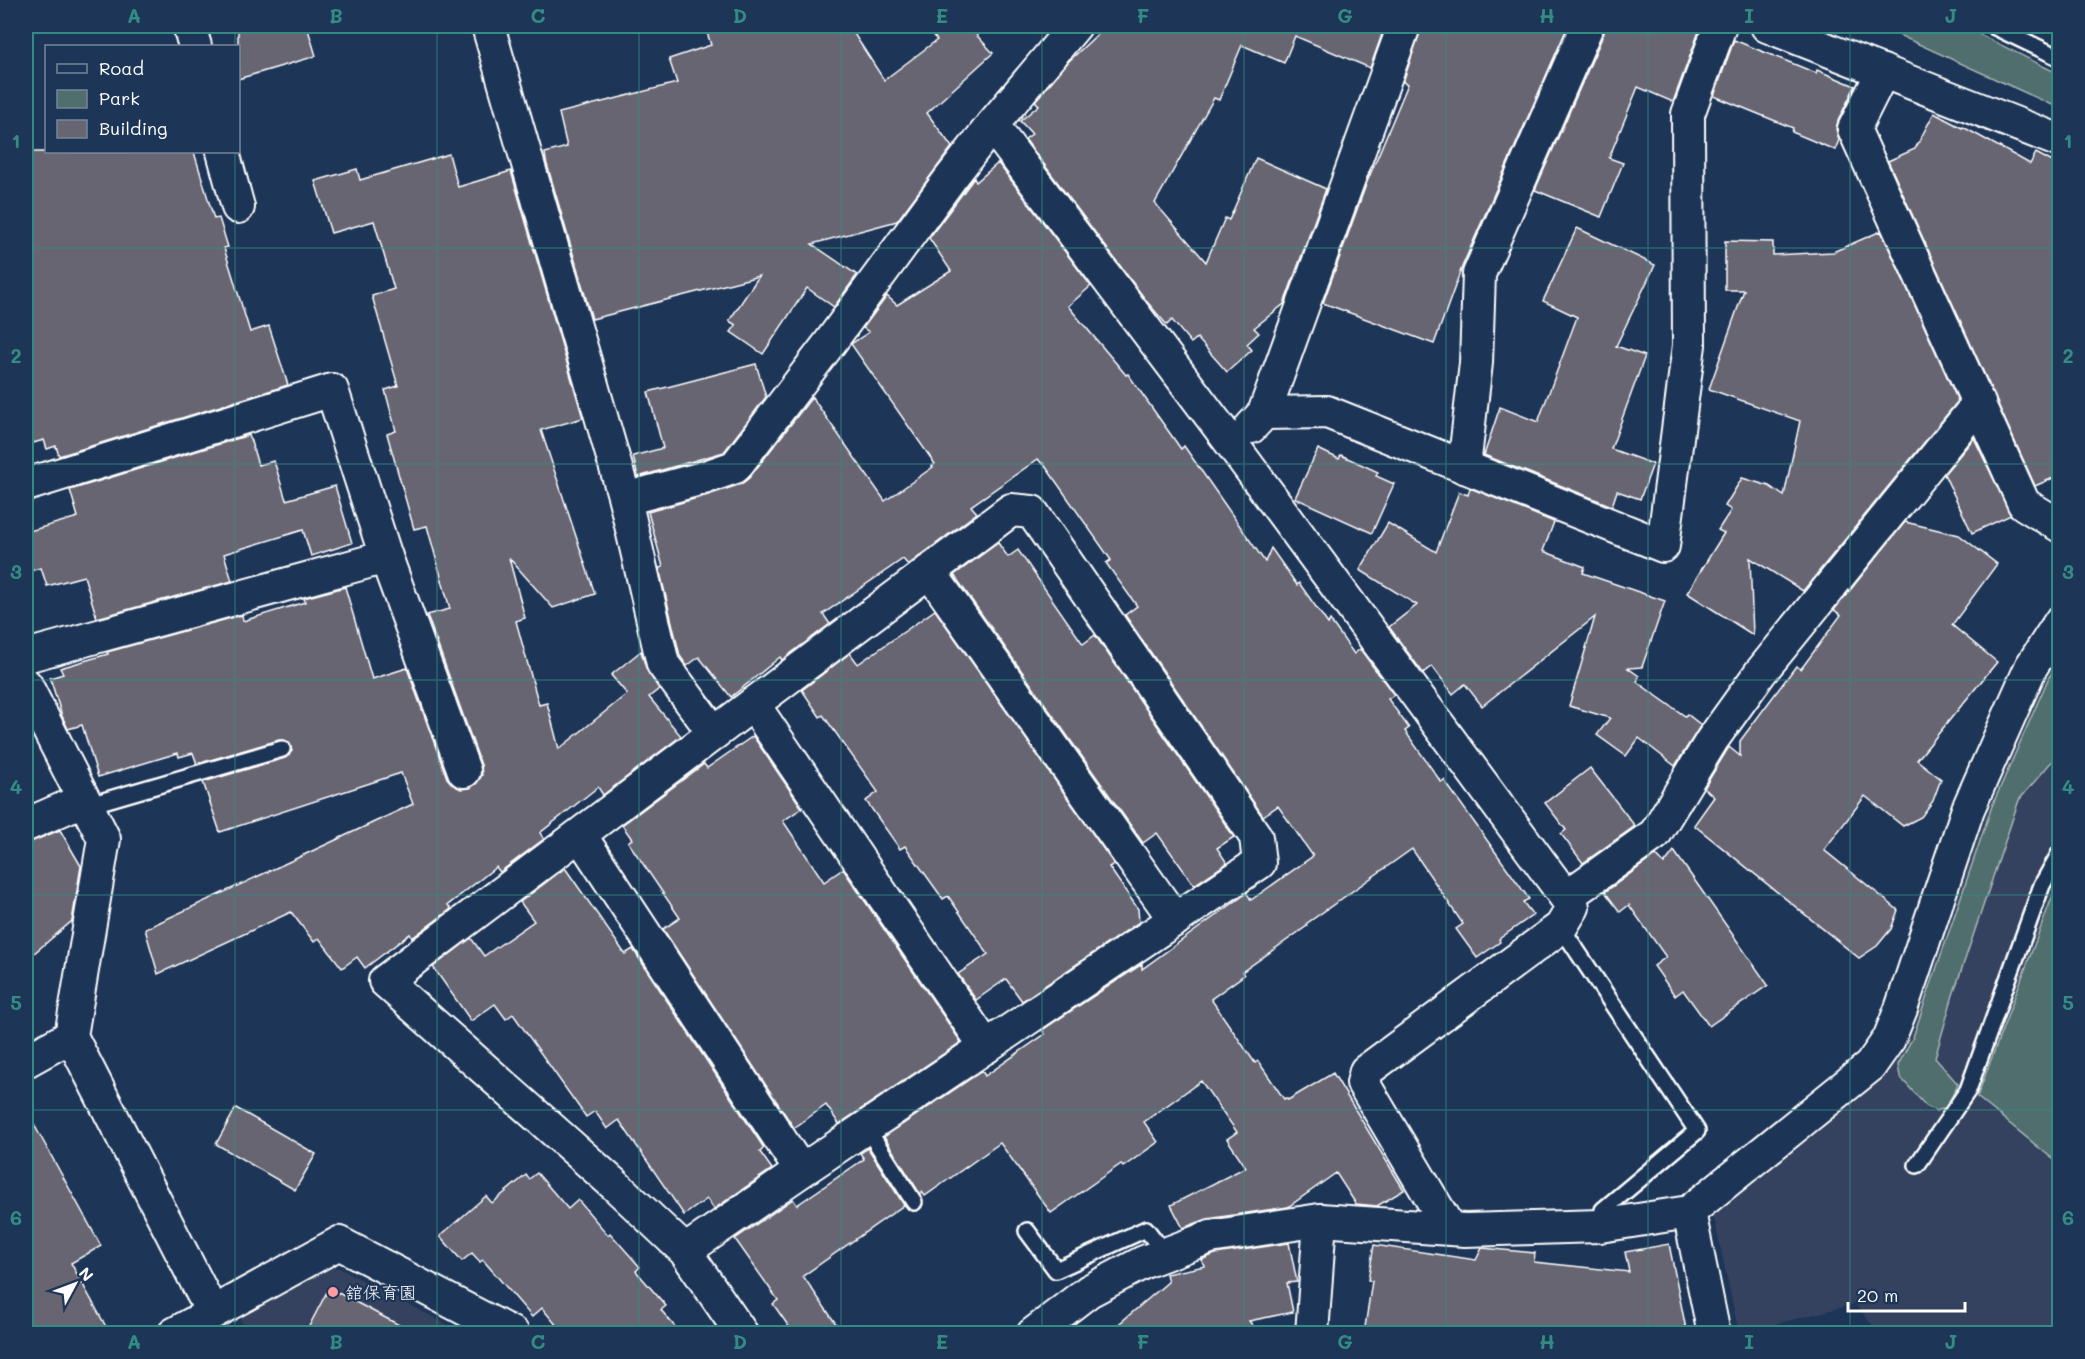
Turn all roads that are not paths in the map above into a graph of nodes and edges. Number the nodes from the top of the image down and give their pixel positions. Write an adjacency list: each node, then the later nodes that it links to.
1 (189, 26): 9 (street)
2 (488, 26): 21 (street)
3 (1075, 26): 12 (street)
4 (1404, 26): 17 (street)
5 (1587, 26): 19 (street)
6 (1720, 26): 19 (street)
7 (1767, 26): 11 (street)
8 (1993, 26): 10 (lane)
9 (195, 45)
10 (2060, 58)
11 (1882, 71): 13 (street); 16 (street)
12 (992, 125): 18 (street); 21 (street)
13 (2060, 141)
14 (223, 153): 15 (street)
15 (238, 207)
16 (1978, 403): 22 (street); 36 (street)
17 (1264, 413): 18 (street); 19 (street)
18 (1234, 447): 36 (street)
19 (1464, 466)
20 (26, 485): 23 (street)
21 (625, 499): 29 (street)
22 (2060, 526)
23 (386, 556): 26 (street); 31 (street)
24 (929, 572): 28 (street); 37 (street); 37 (street)
25 (2060, 622): 46 (street)
26 (26, 656)
27 (26, 685): 32 (street)
28 (753, 704): 29 (street); 40 (street)
29 (714, 734): 34 (street)
30 (282, 749): 32 (lane)
31 (465, 771)
32 (85, 803): 33 (street); 39 (street)
33 (26, 825)
34 (580, 835): 44 (street); 51 (street)
35 (2060, 853): 43 (lane)
36 (1566, 897): 38 (street)
37 (1175, 920): 40 (street)
38 (1561, 927): 48 (lane); 49 (street)
39 (71, 1036): 41 (street); 53 (street)
40 (986, 1047): 42 (street)
41 (26, 1061)
42 (866, 1127): 44 (street); 45 (lane)
43 (1917, 1165)
44 (801, 1171): 51 (street)
45 (914, 1202)
46 (1689, 1212): 48 (street); 59 (street)
47 (1320, 1220): 49 (street); 52 (street); 58 (street)
48 (1600, 1226): 49 (street)
49 (1449, 1228)
50 (1027, 1231): 52 (lane)
51 (685, 1251): 56 (street)
52 (1165, 1254): 57 (street)
53 (212, 1312): 54 (street); 55 (street)
54 (174, 1334)
55 (513, 1334)
56 (742, 1334)
57 (1033, 1334)
58 (1312, 1334)
59 (1714, 1334)

